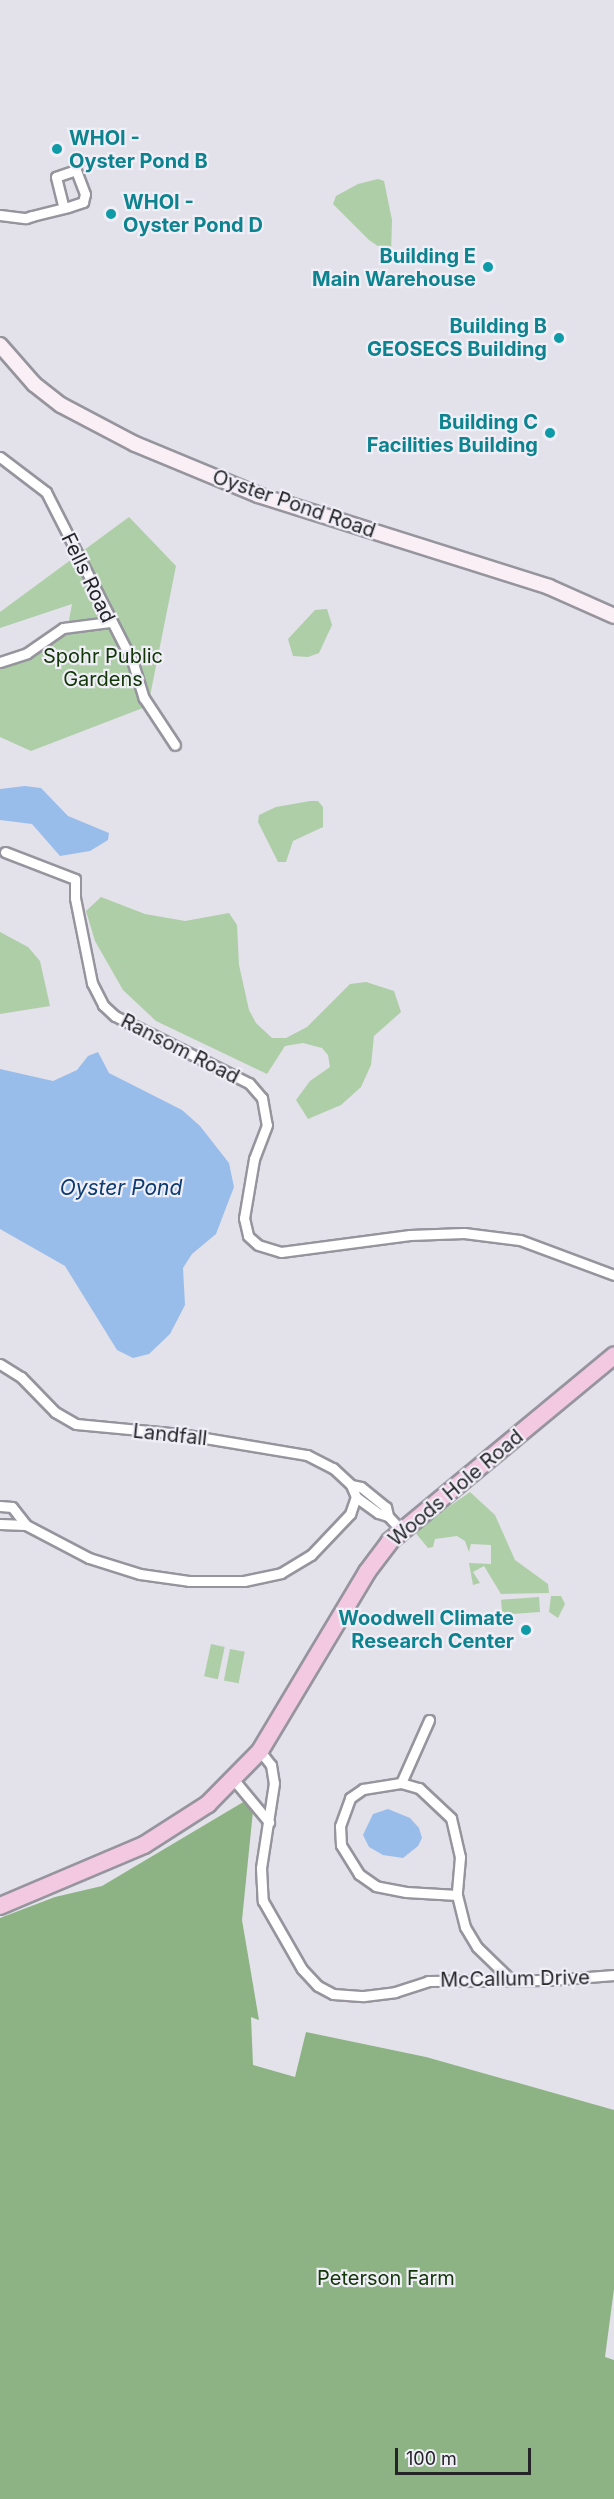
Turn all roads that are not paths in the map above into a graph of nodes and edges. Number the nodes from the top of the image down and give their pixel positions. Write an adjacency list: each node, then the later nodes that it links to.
1 (64, 208): 2 (street)
2 (0, 215)
3 (0, 345): 5 (street, Oyster Pond Road)
4 (0, 458): 6 (street, Fells Road)
5 (614, 616)
6 (110, 622): 7 (street); 8 (street, Fells Road)
7 (0, 662)
8 (175, 745)
9 (5, 852): 10 (street, Ransom Road)
10 (614, 1275)
11 (614, 1356): 19 (highway, Woods Hole Road)
12 (0, 1364): 13 (street, Landfall)
13 (351, 1485): 14 (street, Landfall); 16 (street, Landfall)
14 (356, 1497): 16 (street, Landfall); 18 (street)
15 (0, 1506): 18 (street)
16 (388, 1516): 19 (street, Landfall)
17 (0, 1524): 18 (street)
18 (26, 1524)
19 (401, 1530): 21 (highway, Woods Hole Road)
20 (429, 1720): 23 (street)
21 (260, 1750): 22 (highway, Woods Hole Road); 24 (street, McCallum Drive)
22 (234, 1780): 24 (street); 26 (highway, Woods Hole Road)
23 (400, 1783): 25 (street); 25 (street)
24 (269, 1821): 28 (street, McCallum Drive)
25 (457, 1895): 28 (street)
26 (0, 1906)
27 (614, 1975): 28 (street, McCallum Drive)
28 (511, 1980)

